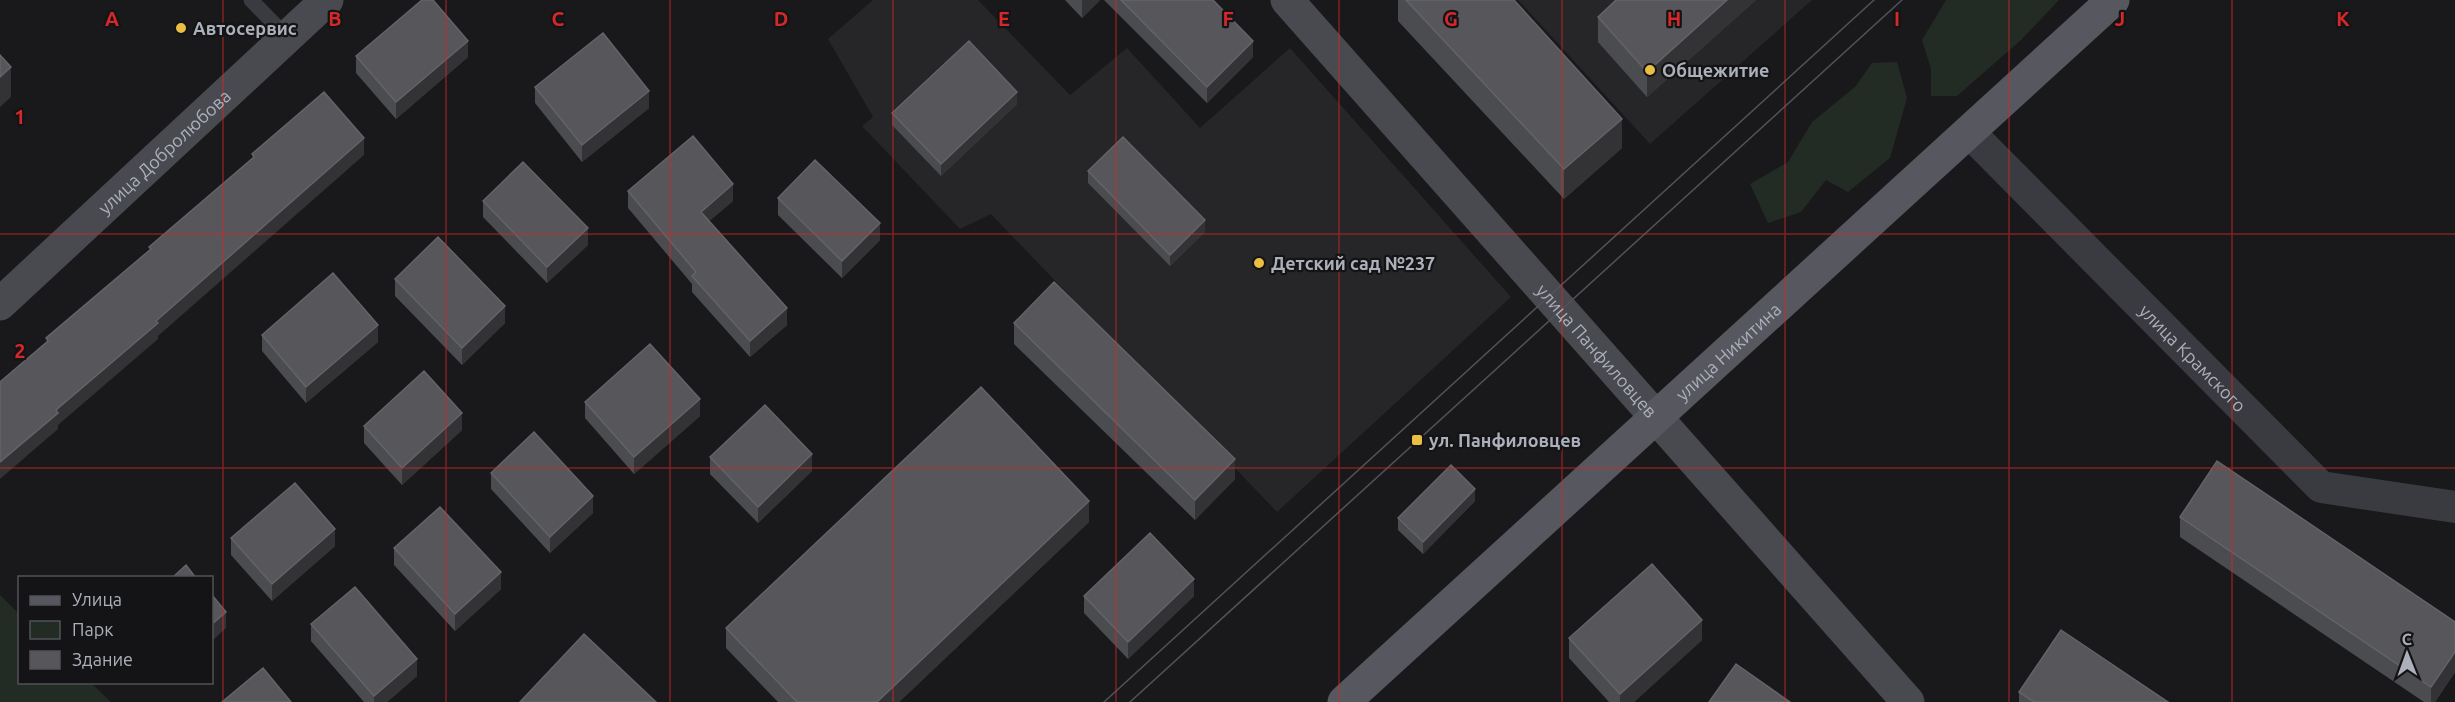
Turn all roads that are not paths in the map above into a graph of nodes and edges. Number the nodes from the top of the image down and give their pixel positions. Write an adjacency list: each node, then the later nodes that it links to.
1 (251, 0): 5 (lane)
2 (327, 0): 5 (street, улица Добролюбова)
3 (1287, 0): 8 (street, улица Панфиловцев)
4 (2114, 0): 6 (main road, улица Никитина)
5 (287, 37): 7 (street, улица Добролюбова)
6 (1969, 132): 8 (main road, улица Никитина); 9 (street, улица Крамского)
7 (0, 304)
8 (1656, 417): 10 (main road, улица Никитина); 11 (street, улица Панфиловцев)
9 (2455, 507)
10 (1344, 702)
11 (1908, 702)

